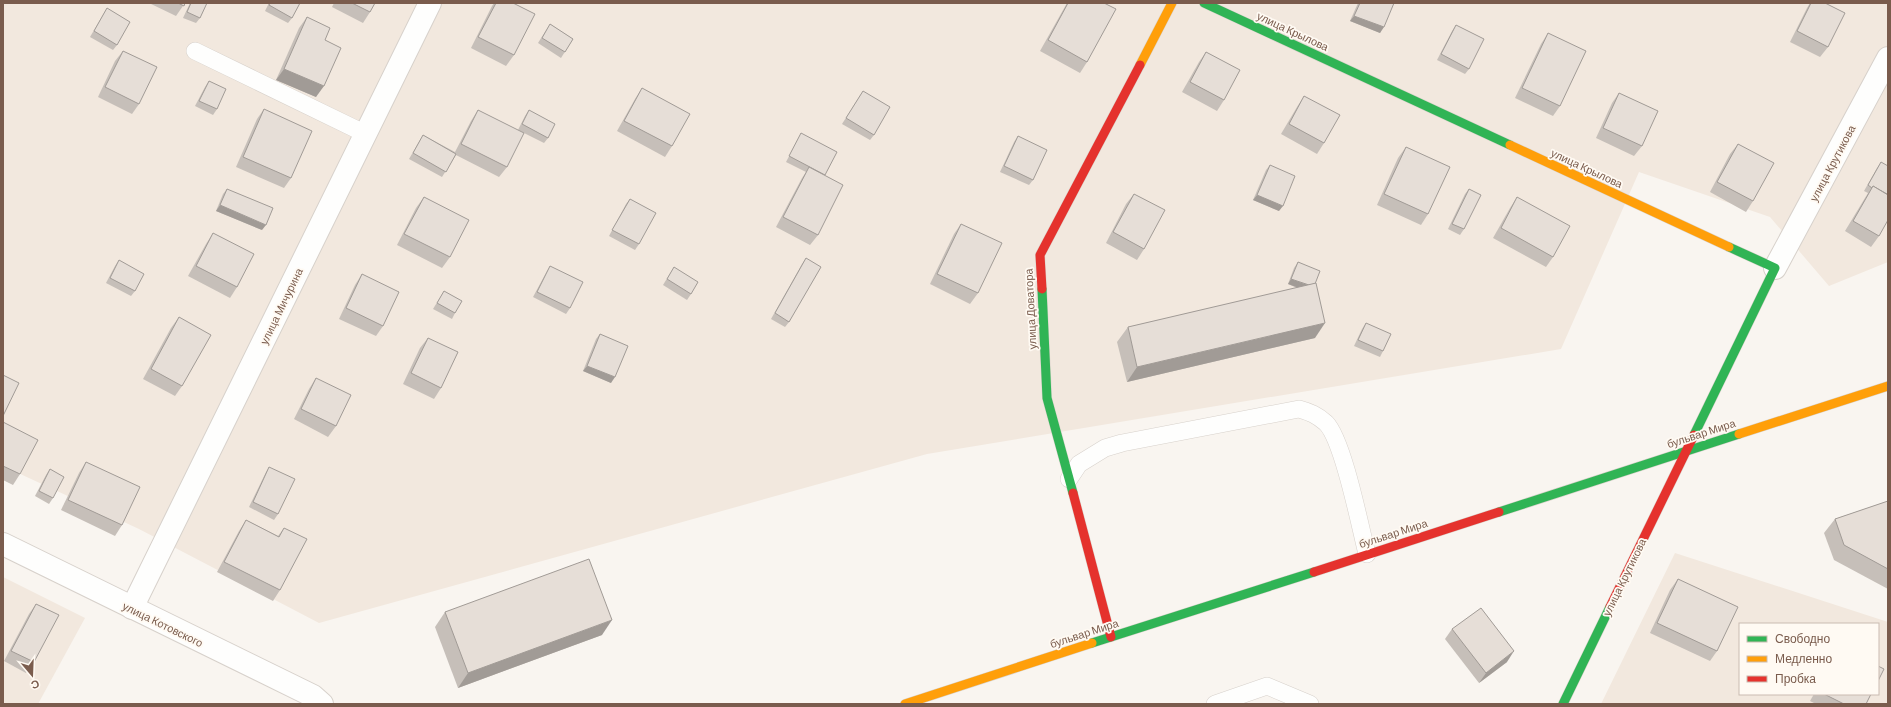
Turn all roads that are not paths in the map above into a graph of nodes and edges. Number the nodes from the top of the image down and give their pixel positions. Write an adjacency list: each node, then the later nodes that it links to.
1 (430, 3): 6 (street, улица Мичурина)
2 (1172, 3): 10 (street, улица Доватора)
3 (1204, 3): 7 (street, улица Крылова)
4 (195, 51): 6 (lane)
5 (1888, 58): 7 (street, улица Крутикова)
6 (366, 134): 13 (street, улица Мичурина)
7 (1775, 268): 9 (street)
8 (1888, 386): 9 (street, бульвар Мира)
9 (1685, 451): 12 (street, бульвар Мира); 19 (street, улица Крутикова)
10 (1068, 479): 12 (lane); 14 (street, улица Доватора)
11 (3, 544): 13 (street, улица Котовского)
12 (1367, 554): 14 (street, бульвар Мира)
13 (132, 608): 15 (street, улица Котовского)
14 (1112, 637): 16 (street, бульвар Мира)
15 (322, 704)
16 (905, 704)
17 (1215, 704): 18 (lane)
18 (1310, 704)
19 (1563, 704)

